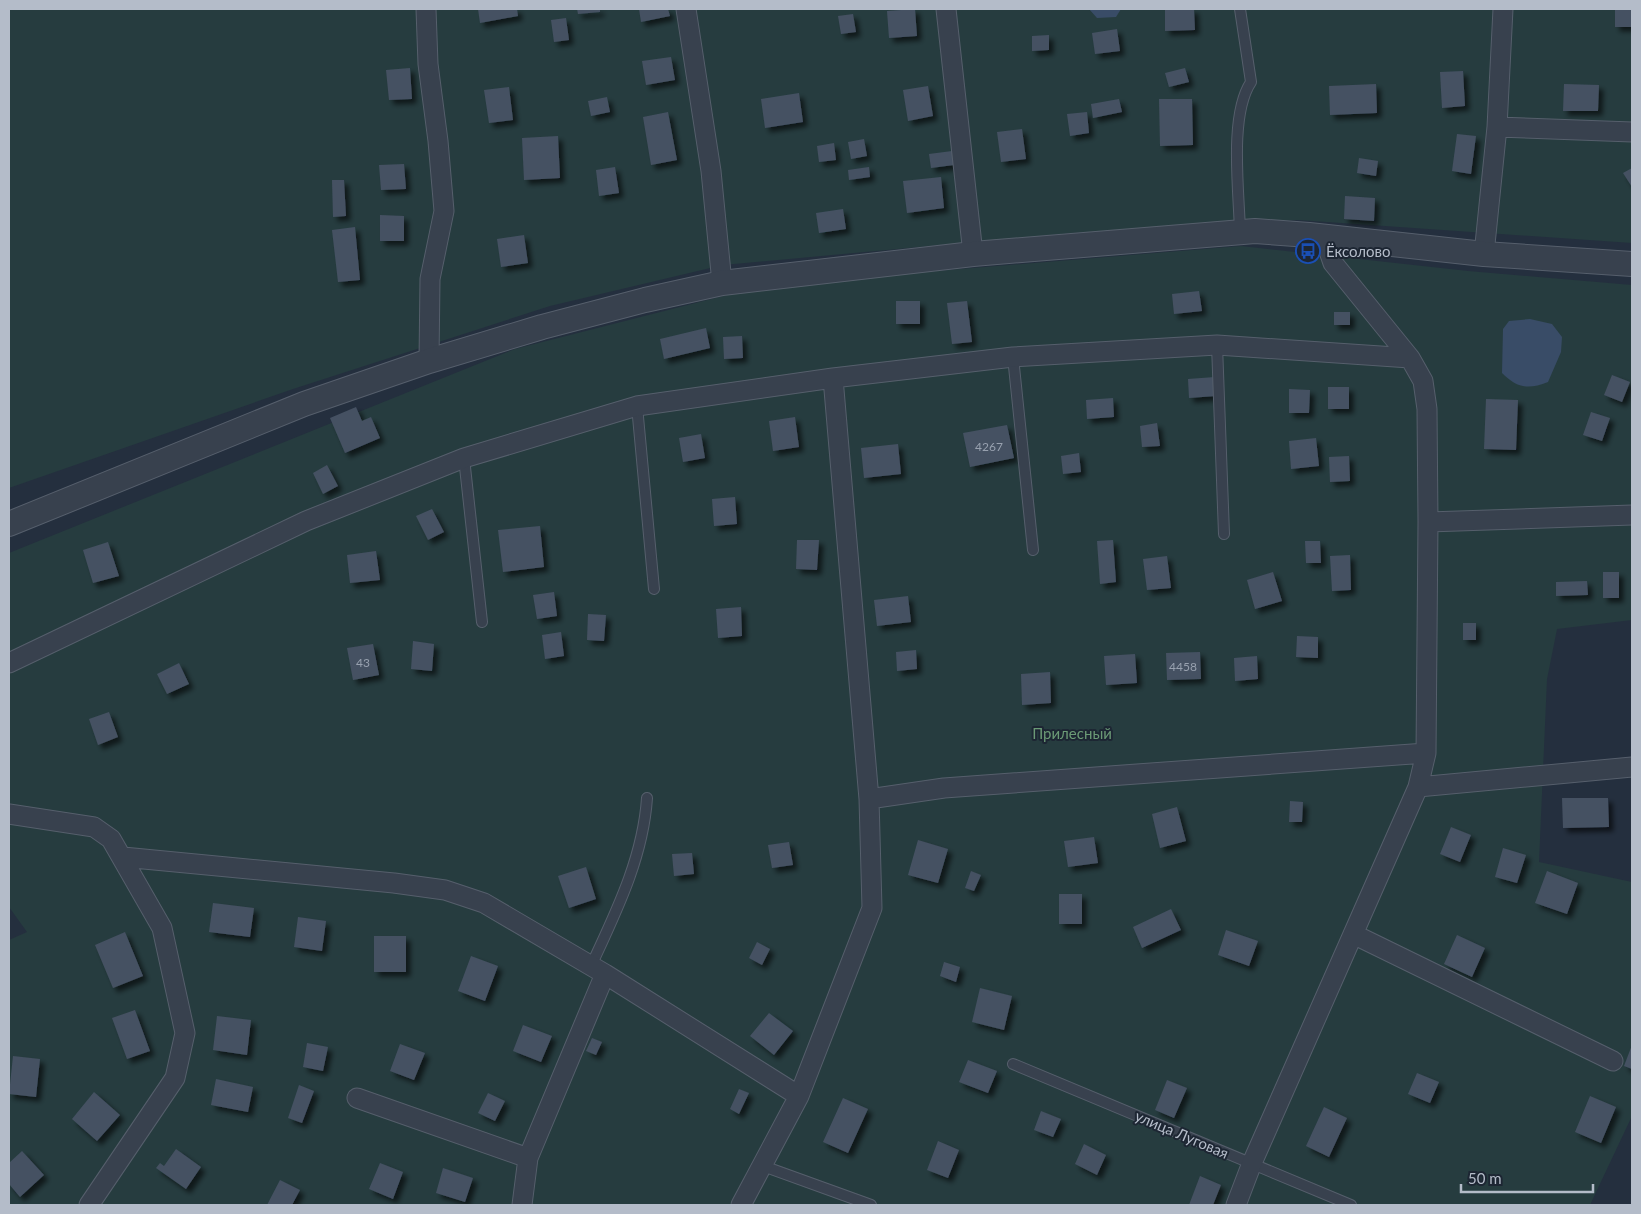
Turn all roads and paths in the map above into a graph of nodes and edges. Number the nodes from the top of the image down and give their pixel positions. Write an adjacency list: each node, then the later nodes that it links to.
1 (426, 9): 17 (street)
2 (686, 9): 13 (street)
3 (946, 9): 10 (street)
4 (1240, 9): 8 (lane)
5 (1502, 9): 6 (street)
6 (1497, 126): 7 (street); 11 (street)
7 (1632, 132)
8 (1240, 232): 9 (street); 10 (street)
9 (1324, 236): 11 (street); 16 (street)
10 (973, 254): 13 (street)
11 (1484, 254): 12 (street)
12 (1632, 264)
13 (722, 283): 17 (street)
14 (1218, 345): 15 (street); 16 (street); 24 (lane)
15 (1013, 357): 18 (street); 25 (lane)
16 (1410, 358): 22 (street)
17 (429, 362): 23 (street)
18 (833, 378): 19 (street); 33 (street)
19 (637, 406): 20 (street); 26 (lane)
20 (464, 458): 27 (lane); 28 (street)
21 (1632, 515): 22 (street)
22 (1428, 522): 29 (street)
23 (9, 524)
24 (1224, 534)
25 (1033, 550)
26 (654, 589)
27 (482, 622)
28 (9, 663)
29 (1426, 753): 31 (street); 33 (street)
30 (1632, 767): 31 (street)
31 (1418, 786): 36 (street)
32 (647, 798): 37 (lane)
33 (869, 799): 40 (street)
34 (9, 814): 35 (street)
35 (123, 857): 37 (street); 45 (street)
36 (1353, 934): 38 (street); 43 (street)
37 (598, 970): 40 (street); 42 (street)
38 (1613, 1061)
39 (1013, 1064): 43 (lane, улица Луговая)
40 (799, 1096): 44 (street)
41 (357, 1098): 42 (street)
42 (528, 1158): 46 (street)
43 (1252, 1163): 49 (street); 50 (lane, улица Луговая)
44 (763, 1166): 47 (street); 48 (lane)
45 (89, 1205)
46 (522, 1205)
47 (741, 1205)
48 (871, 1205)
49 (1236, 1205)
50 (1351, 1205)

